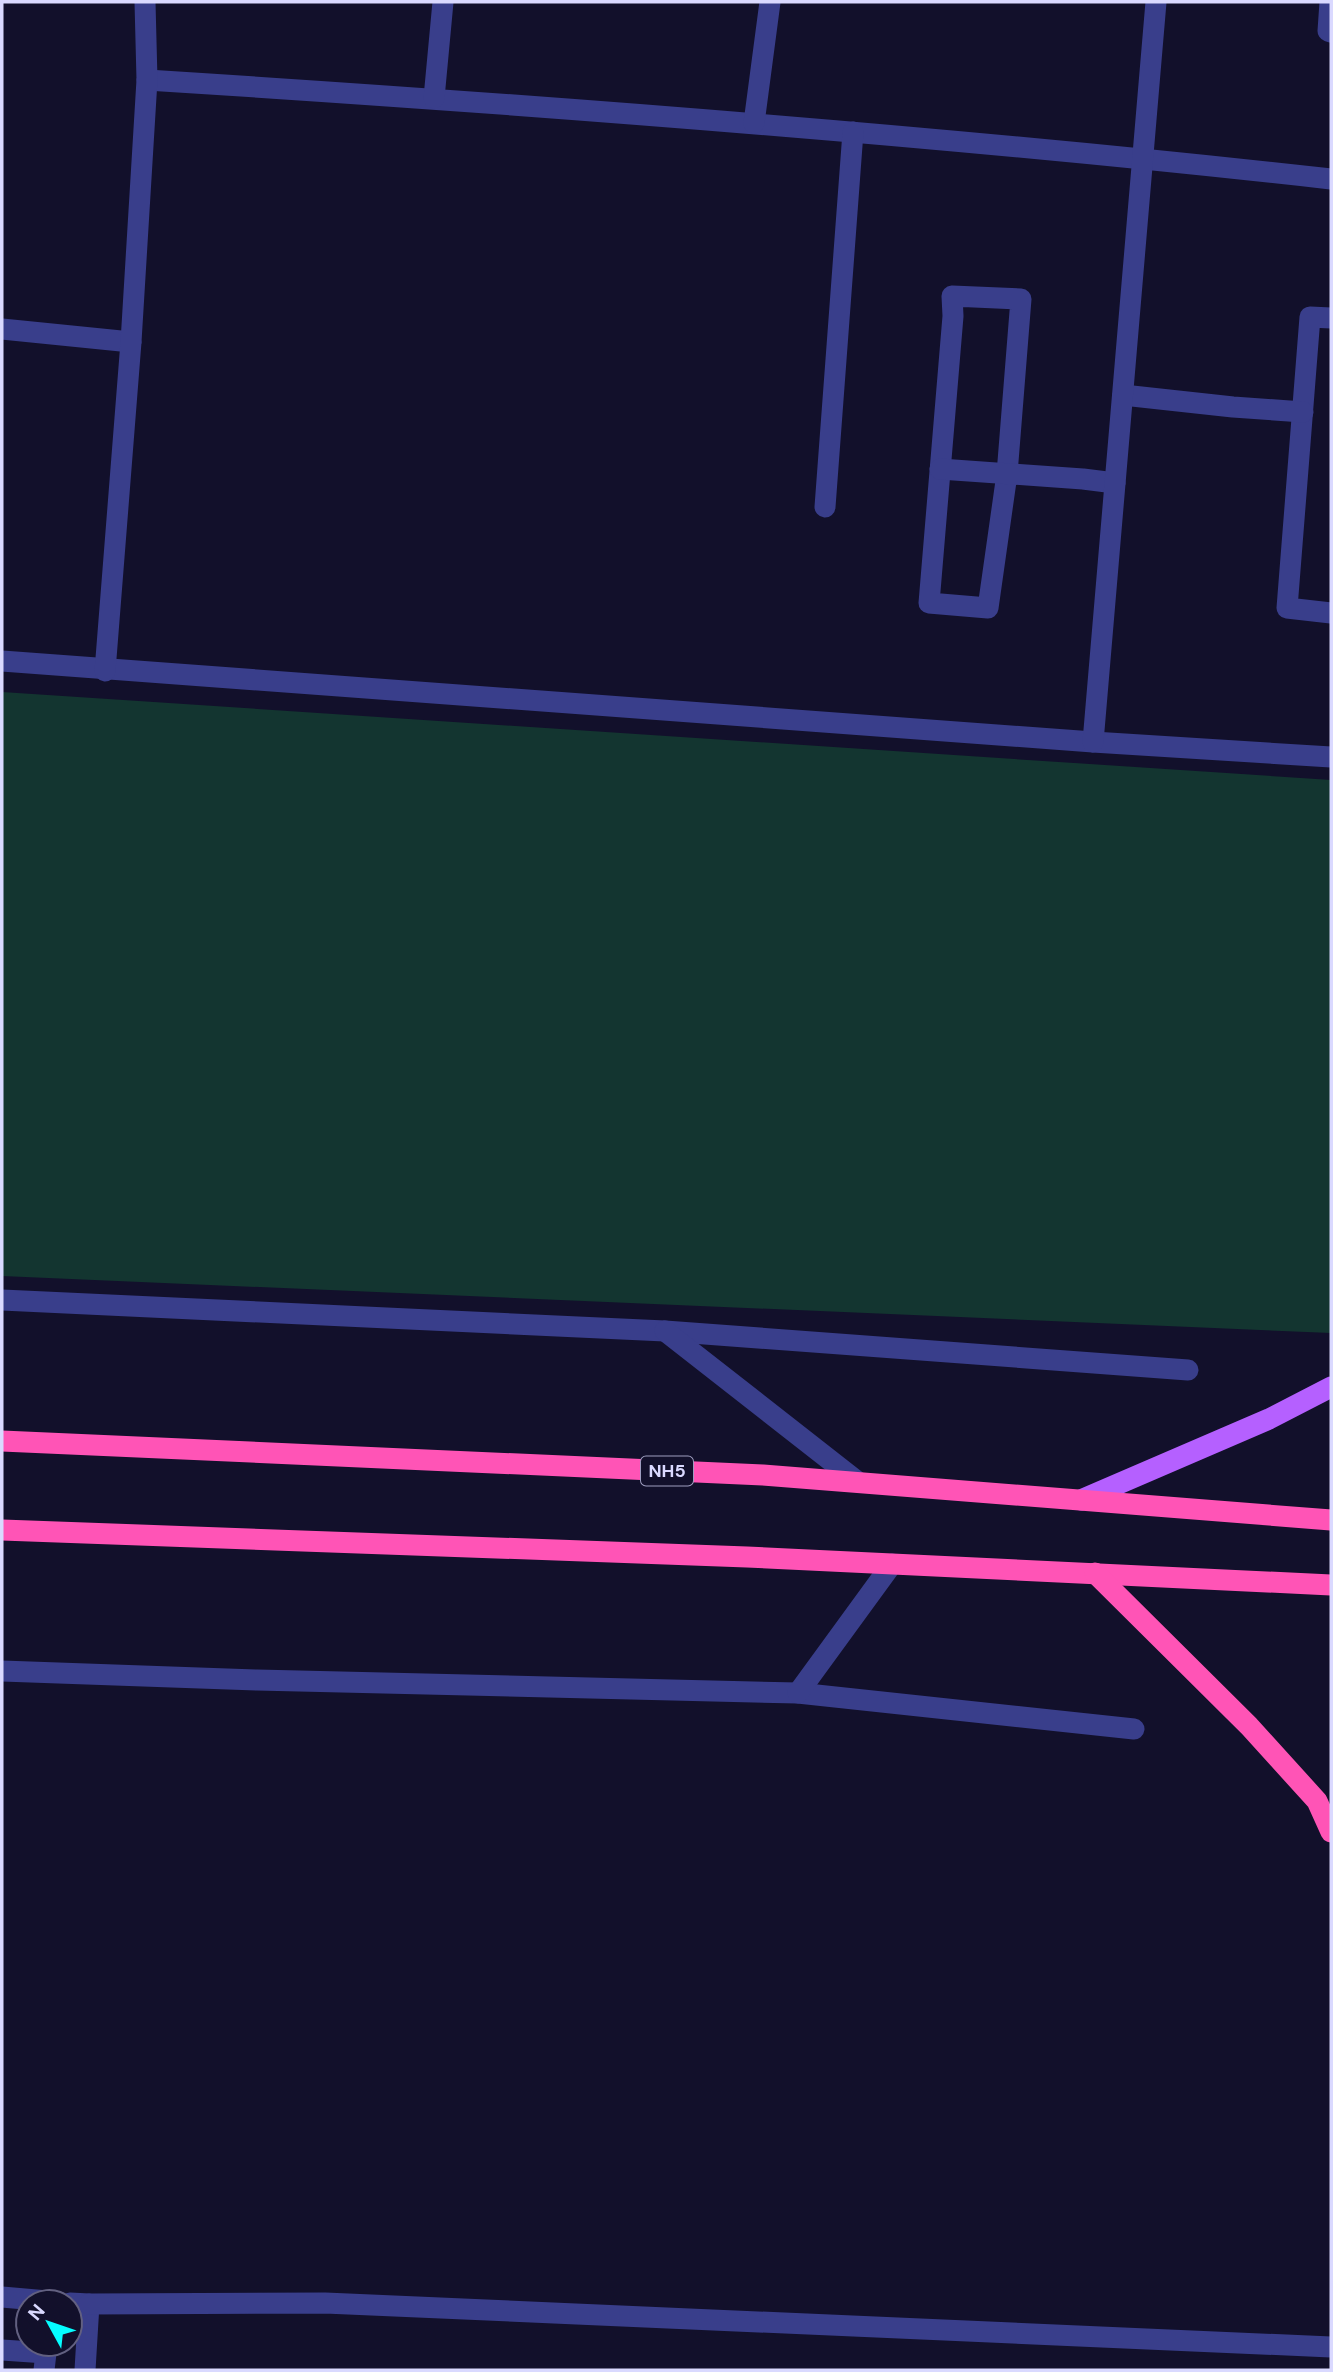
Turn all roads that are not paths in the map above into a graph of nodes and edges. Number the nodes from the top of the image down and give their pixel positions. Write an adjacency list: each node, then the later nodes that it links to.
1 (145, 2): 7 (street)
2 (443, 2): 8 (street)
3 (770, 2): 9 (street)
4 (1156, 2): 11 (street)
5 (1330, 2): 6 (street)
6 (1331, 32)
7 (147, 80): 8 (street); 15 (street)
8 (434, 98): 9 (street)
9 (754, 123): 10 (street)
10 (853, 132): 11 (street); 21 (street)
11 (1143, 158): 12 (street); 16 (street)
12 (1331, 179)
13 (1331, 317): 17 (street)
14 (2, 329): 15 (street)
15 (131, 342): 24 (street)
16 (1123, 395): 17 (street); 20 (street)
17 (1303, 412): 22 (street)
18 (940, 469): 19 (street); 19 (street); 19 (street)
19 (1007, 474): 20 (street)
20 (1115, 483): 25 (street)
21 (825, 507)
22 (1331, 613)
23 (2, 662): 24 (street)
24 (105, 671): 25 (street)
25 (1093, 743): 26 (street)
26 (1331, 757)
27 (2, 1300): 28 (street)
28 (665, 1331): 29 (street); 32 (street)
29 (1188, 1370)
30 (1331, 1387): 33 (main road)
31 (2, 1441): 32 (highway, NH5)
32 (858, 1482): 33 (highway, NH5)
33 (1081, 1500): 34 (highway, NH5)
34 (1331, 1520)
35 (2, 1530): 36 (highway)
36 (892, 1564): 37 (highway); 40 (street)
37 (1095, 1573): 38 (highway); 42 (highway)
38 (1331, 1585)
39 (2, 1671): 40 (street)
40 (798, 1693): 41 (street)
41 (1134, 1728)
42 (1331, 1832)
43 (84, 2304): 44 (street)
44 (1331, 2347)
45 (2, 2350): 46 (street)
46 (44, 2370)

